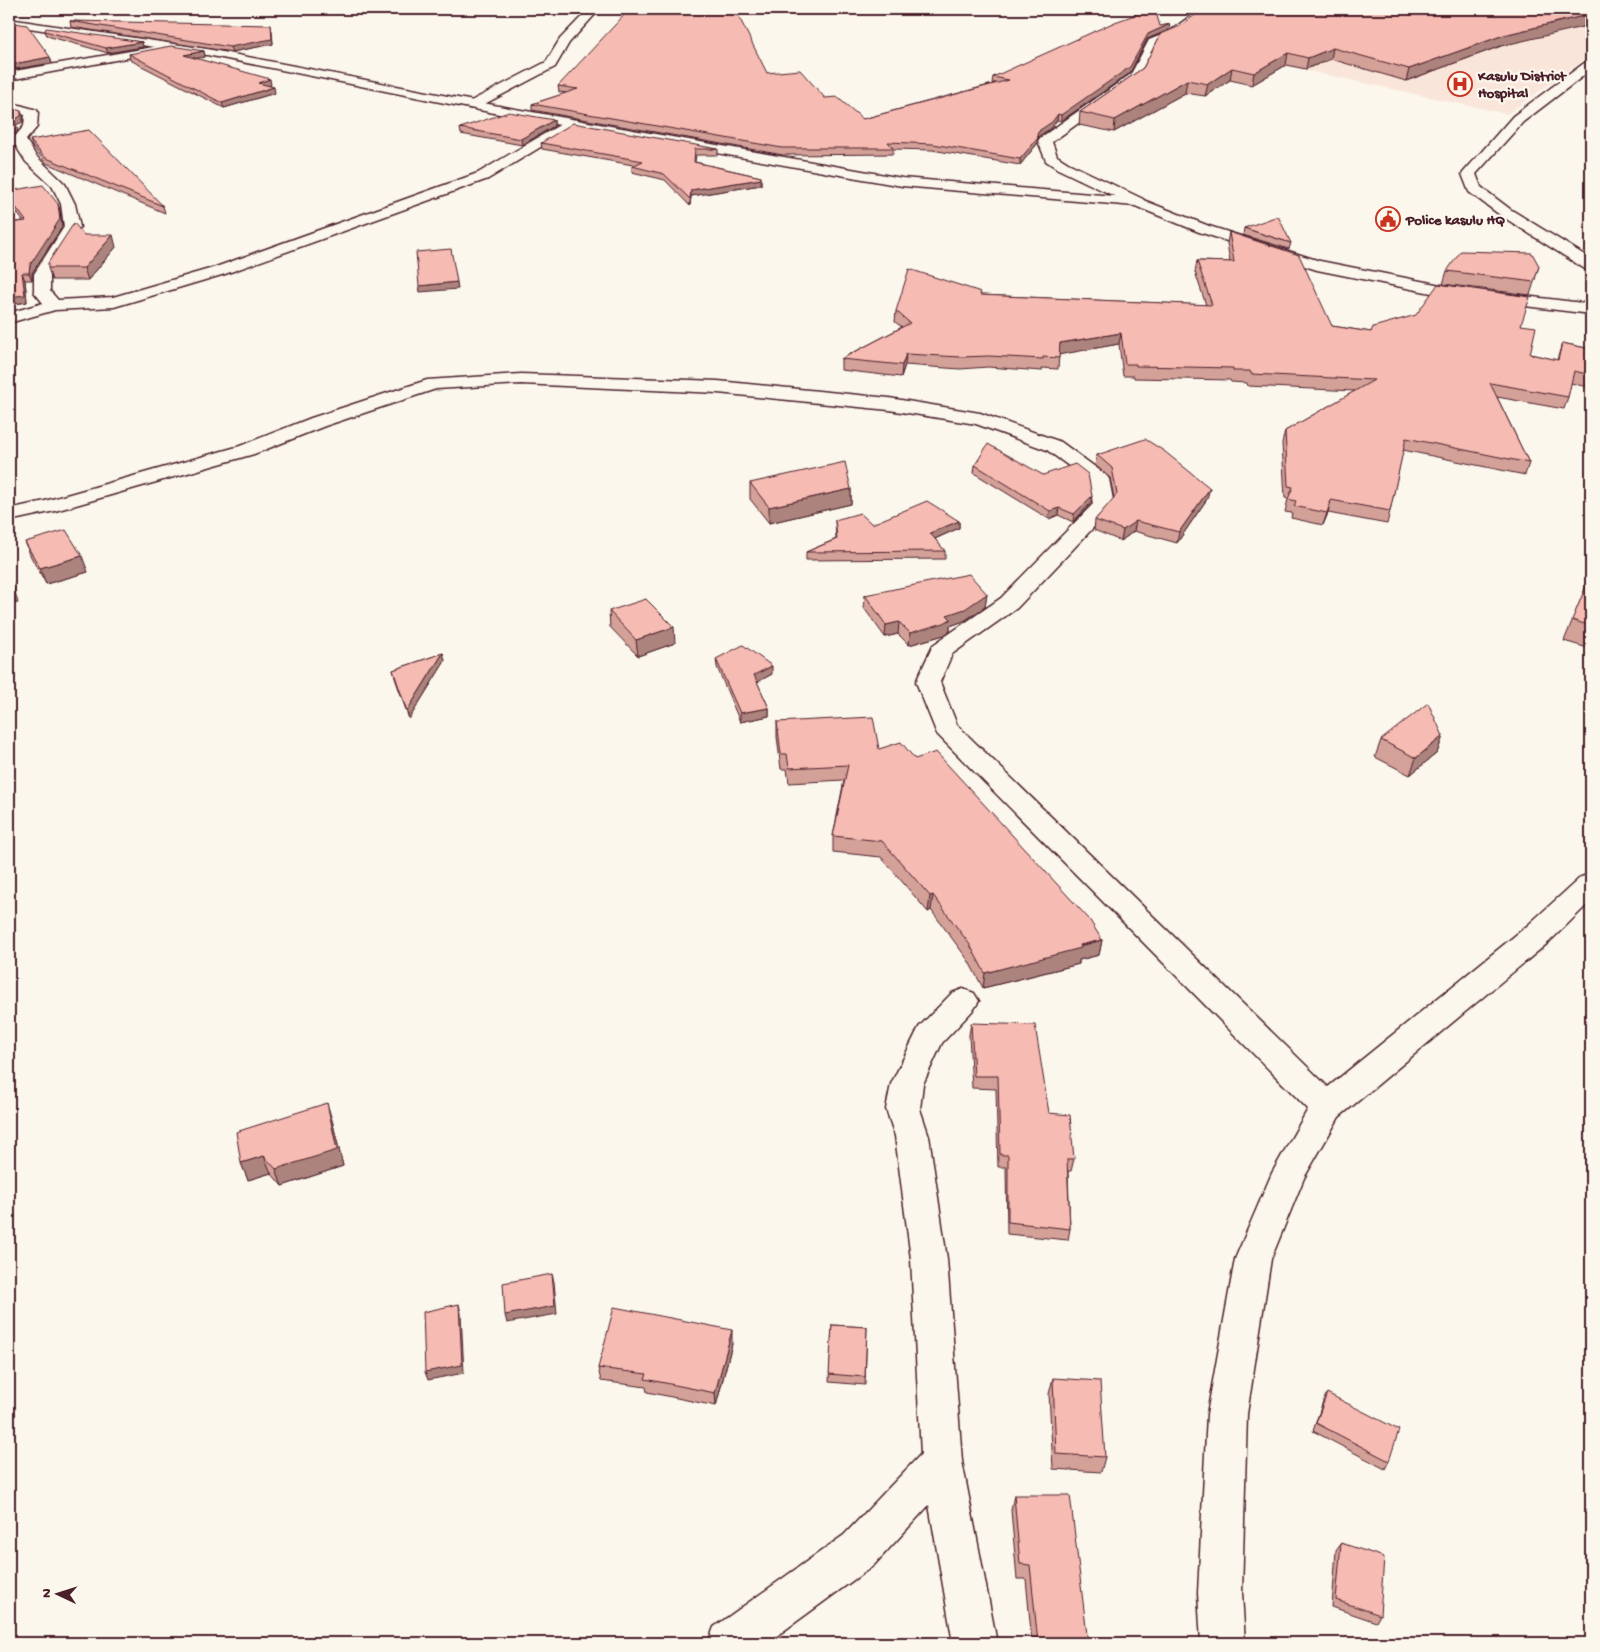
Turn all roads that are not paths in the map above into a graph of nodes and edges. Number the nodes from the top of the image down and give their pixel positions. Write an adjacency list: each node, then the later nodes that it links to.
1 (595, 9): 7 (street)
2 (1207, 9): 10 (street)
3 (9, 22): 4 (street)
4 (173, 47): 6 (street); 7 (street)
5 (1591, 64): 11 (street)
6 (9, 76)
7 (473, 105): 9 (street)
8 (9, 106): 12 (street)
9 (573, 123): 10 (street); 12 (street)
10 (1138, 202): 13 (street)
11 (1591, 266)
12 (54, 305): 14 (street)
13 (1591, 309)
14 (9, 318)
15 (9, 515): 18 (street)
16 (1591, 884): 18 (street)
17 (963, 1001): 19 (street)
18 (1327, 1107): 22 (street)
19 (942, 1461): 20 (street); 21 (street)
20 (730, 1643)
21 (975, 1643)
22 (1223, 1643)

